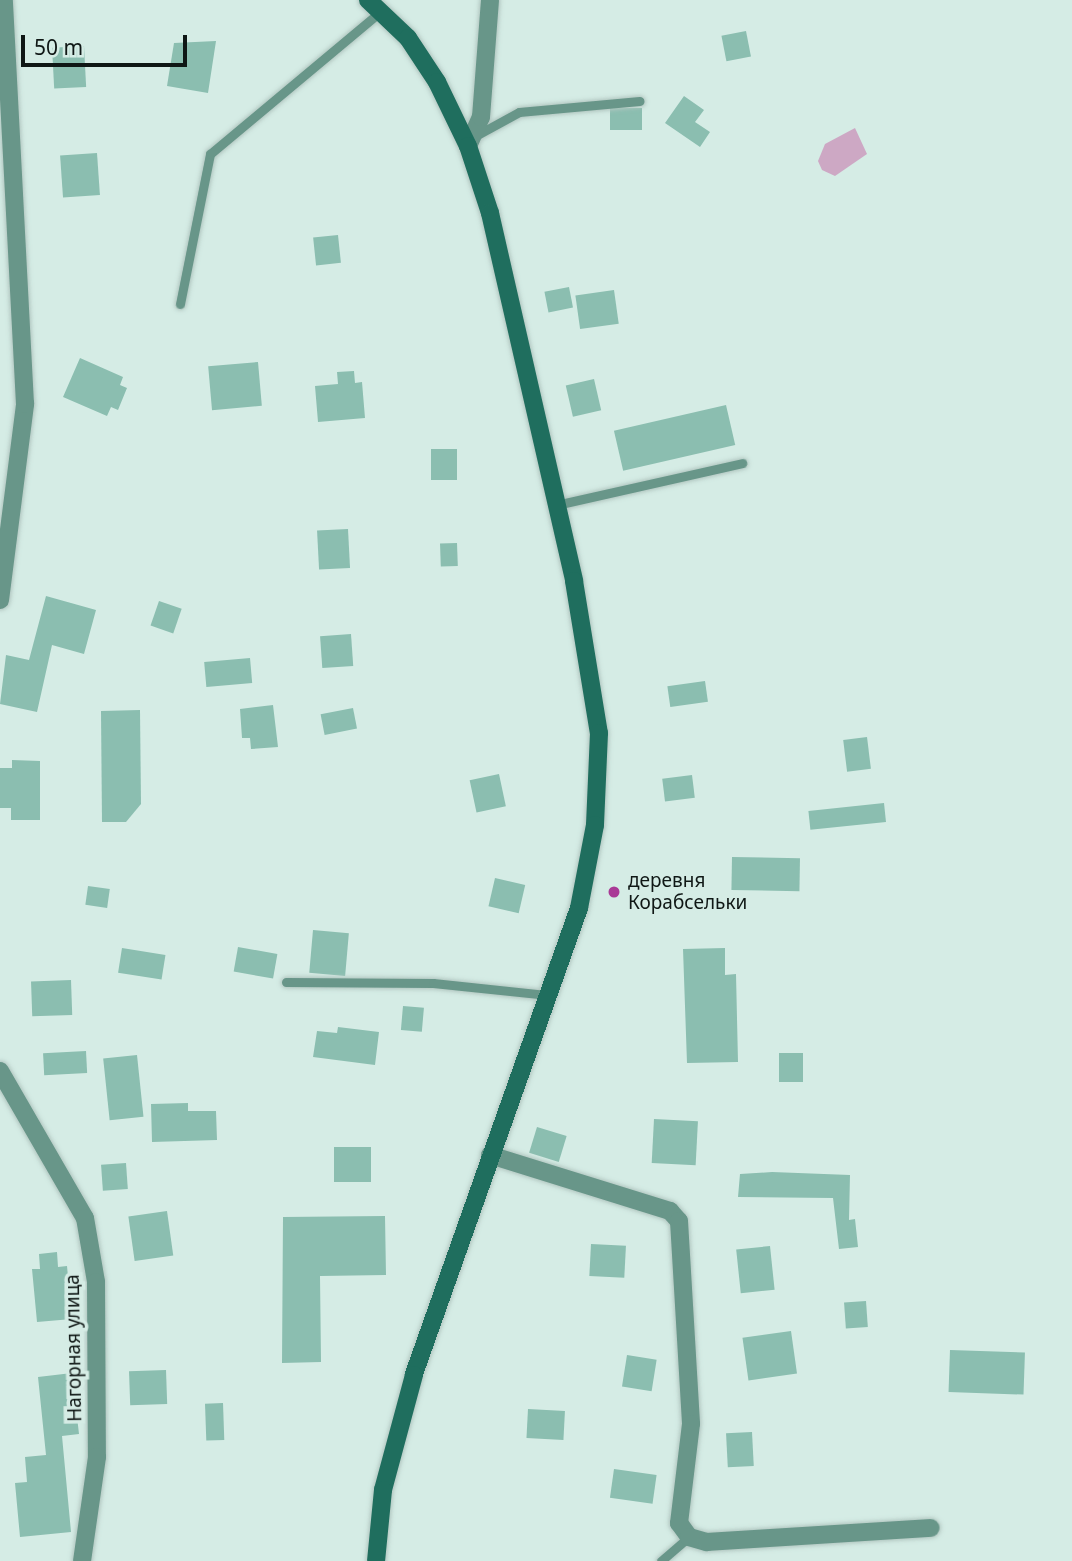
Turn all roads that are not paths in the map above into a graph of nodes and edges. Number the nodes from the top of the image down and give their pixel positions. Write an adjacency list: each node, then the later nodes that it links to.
1 (4, 0): 9 (street)
2 (490, 0): 5 (street)
3 (374, 6): 5 (main road); 6 (lane)
4 (640, 101): 5 (lane)
5 (472, 140): 8 (main road)
6 (180, 304)
7 (742, 463): 8 (lane)
8 (556, 505): 11 (main road)
9 (0, 600)
10 (286, 982): 11 (lane)
11 (548, 995): 13 (main road)
12 (0, 1072): 16 (street, Нагорная улица)
13 (489, 1155): 15 (street); 17 (main road)
14 (931, 1528): 15 (street)
15 (689, 1537): 18 (lane)
16 (82, 1561)
17 (376, 1561)
18 (661, 1561)

